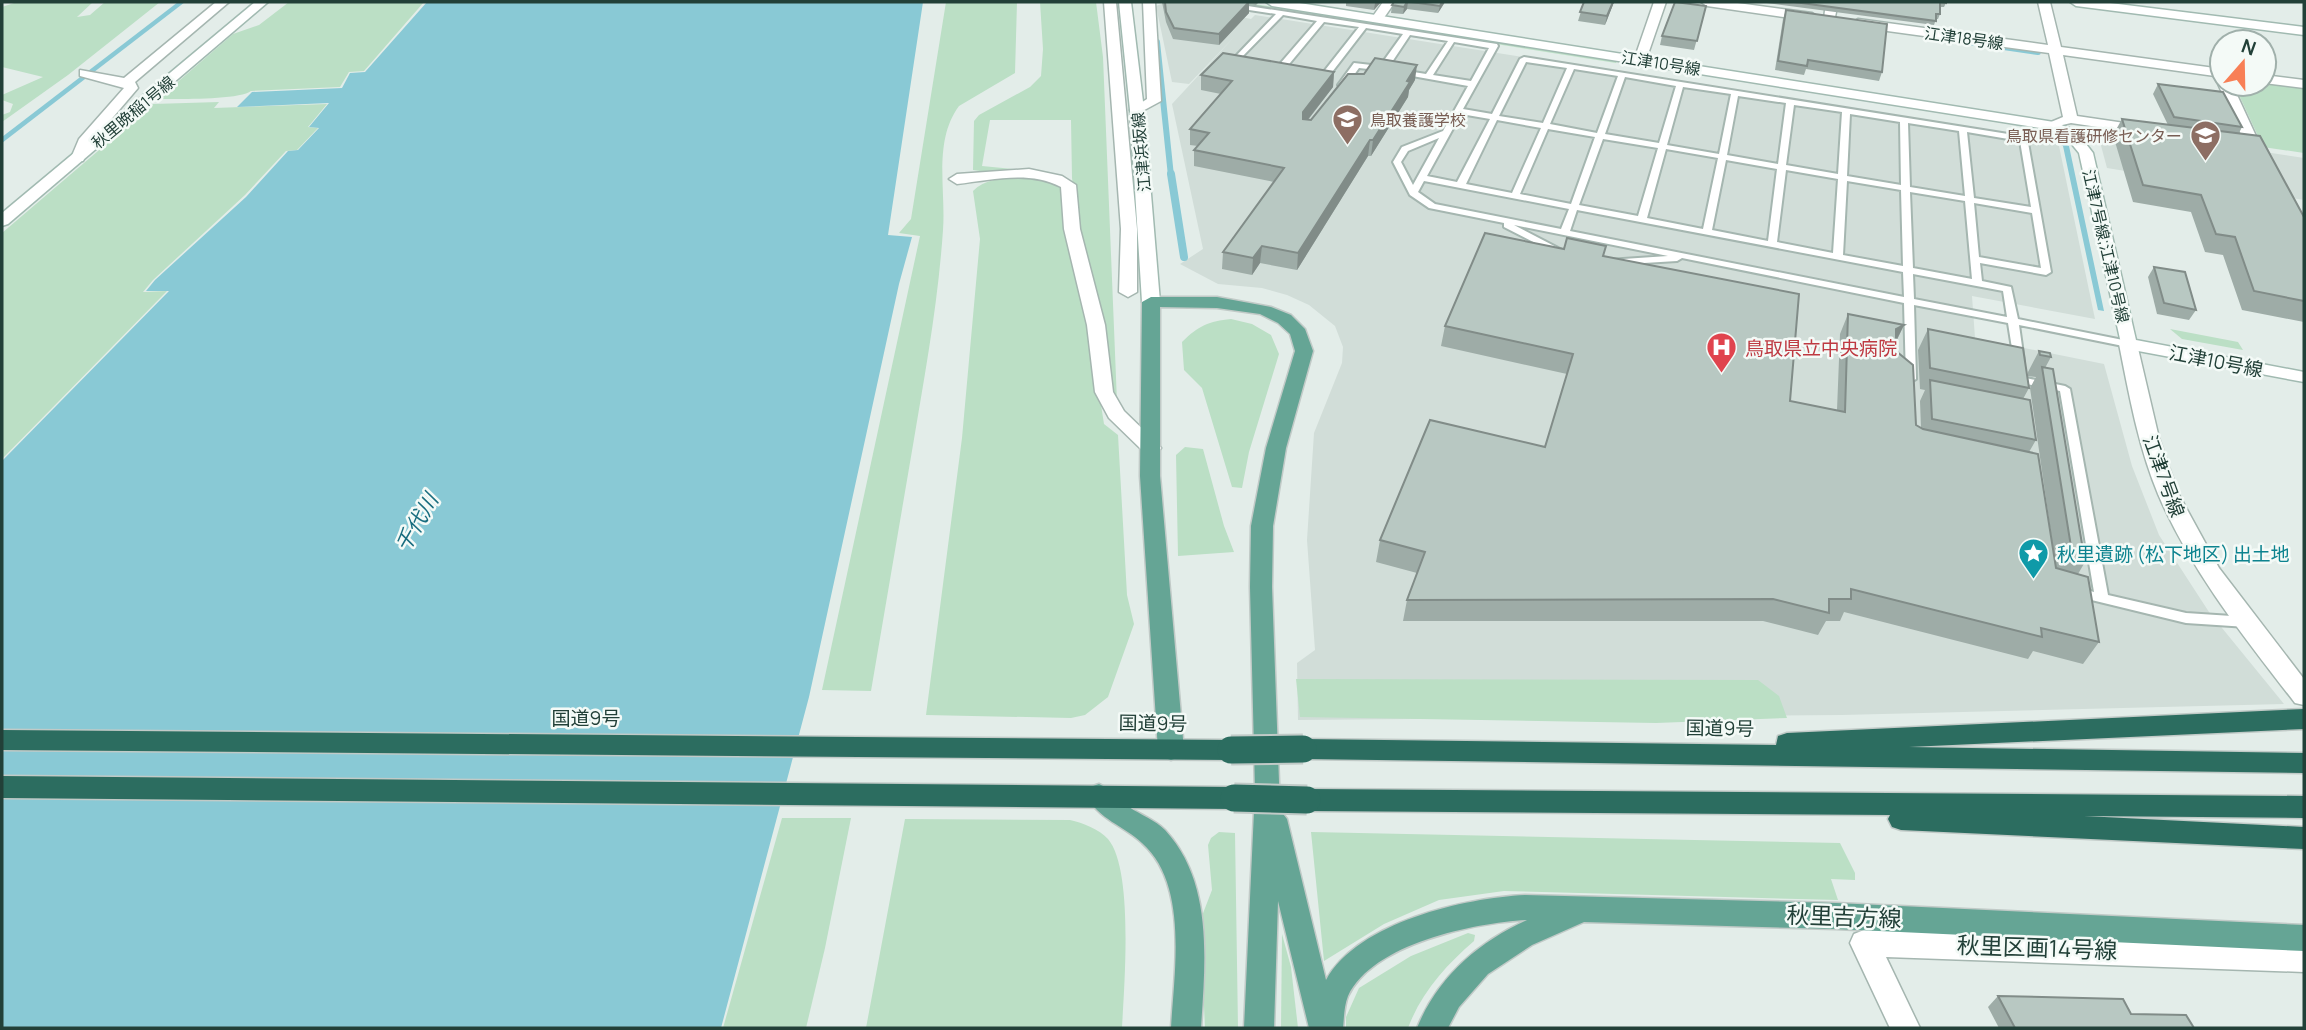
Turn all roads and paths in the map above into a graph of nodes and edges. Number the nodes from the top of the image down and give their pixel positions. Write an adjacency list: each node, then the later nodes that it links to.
1 (223, 2): 37 (street)
2 (262, 2): 60 (street, 秋里晩稲1号線)
3 (1110, 2): 85 (street)
4 (1125, 2): 45 (street, 江津浜坂線)
5 (1149, 2): 45 (street)
6 (1210, 2): 13 (lane)
7 (1389, 2): 15 (street)
8 (1660, 2): 22 (street)
9 (1707, 2): 16 (street, 江津18号線)
10 (1832, 2): 16 (street)
11 (2043, 2): 21 (street)
12 (2077, 2): 18 (street)
13 (1276, 7): 14 (lane); 15 (street, 江津10号線); 23 (lane)
14 (1322, 19): 17 (lane); 25 (lane)
15 (1377, 19): 22 (street, 江津10号線)
16 (1830, 19): 21 (street, 江津18号線)
17 (1364, 26): 19 (lane); 31 (lane)
18 (2304, 31)
19 (1408, 33): 20 (lane); 28 (lane)
20 (1452, 40): 34 (lane); 38 (lane)
21 (2054, 50): 33 (street, 江津18号線); 49 (street)
22 (1640, 60): 51 (street, 江津10号線)
23 (1249, 61)
24 (1271, 65): 25 (lane)
25 (1282, 66): 27 (lane)
26 (1571, 67): 32 (lane); 48 (lane); 52 (lane)
27 (1293, 68)
28 (1382, 69): 34 (lane); 35 (lane)
29 (1315, 72): 31 (lane)
30 (85, 73): 37 (street)
31 (1326, 74): 35 (lane)
32 (1622, 75): 39 (lane); 56 (lane)
33 (2208, 75)
34 (1429, 76): 38 (lane)
35 (1347, 78): 41 (lane)
36 (2278, 81): 40 (street)
37 (127, 82): 60 (street)
38 (1473, 84): 46 (lane)
39 (1680, 84): 42 (lane); 58 (lane)
40 (2304, 84)
41 (1339, 88)
42 (1735, 93): 44 (lane); 59 (lane)
43 (2232, 98): 57 (street)
44 (1790, 102): 47 (lane); 61 (lane)
45 (1137, 110): 87 (street, 江津浜坂線)
46 (1458, 111): 48 (lane); 54 (lane)
47 (1846, 111): 50 (lane); 62 (lane)
48 (1495, 117): 52 (lane); 65 (lane)
49 (2071, 119): 51 (street); 55 (street)
50 (1904, 120): 53 (lane); 66 (lane)
51 (2049, 125): 89 (street, 江津7号線;江津10号線)
52 (1545, 126): 56 (lane); 68 (lane)
53 (1963, 130): 69 (lane); 71 (lane)
54 (1446, 133): 63 (lane); 67 (lane)
55 (2162, 133)
56 (1600, 136): 58 (lane); 70 (lane)
57 (2228, 143)
58 (1662, 146): 59 (lane); 73 (lane)
59 (1722, 157): 61 (lane); 76 (lane)
60 (78, 158): 74 (street, 秋里晩稲1号線)
61 (1782, 167): 62 (lane); 77 (lane)
62 (1843, 177): 66 (lane); 80 (lane)
63 (1421, 178): 65 (lane); 67 (lane)
64 (957, 179): 94 (street)
65 (1460, 186): 68 (lane)
66 (1905, 188): 69 (lane); 83 (lane)
67 (1413, 193): 72 (lane)
68 (1515, 196): 70 (lane)
69 (1969, 199): 71 (lane); 81 (lane)
70 (1574, 207): 73 (lane); 75 (lane)
71 (2036, 211): 81 (lane)
72 (1491, 218): 75 (lane); 78 (lane)
73 (1642, 220): 76 (lane)
74 (2, 221)
75 (1565, 232): 79 (lane)
76 (1706, 232): 77 (lane)
77 (1772, 244): 80 (lane)
78 (1572, 254)
79 (1695, 257): 82 (lane); 86 (lane)
80 (1838, 257): 83 (lane)
81 (1975, 259): 84 (lane)
82 (1598, 260)
83 (1906, 270): 84 (lane); 86 (lane)
84 (1977, 283): 88 (lane)
85 (1128, 292)
86 (1907, 300): 88 (lane); 90 (lane)
87 (1151, 302): 94 (main road); 105 (main road)
88 (2013, 321): 89 (lane); 96 (lane)
89 (2128, 344): 93 (street, 江津10号線); 97 (street, 江津7号線)
90 (1910, 347): 91 (lane); 92 (lane)
91 (1894, 351)
92 (1894, 372)
93 (2304, 377)
94 (1151, 448): 101 (main road)
95 (2063, 589): 96 (lane)
96 (2102, 599): 97 (lane)
97 (2247, 622): 98 (street, 江津7号線)
98 (2304, 696)
99 (2304, 719): 102 (highway)
100 (2, 740): 101 (highway, 国道9号)
101 (1171, 750): 102 (highway, 国道9号, bridge)
102 (1603, 752): 103 (highway, 国道9号)
103 (2304, 763)
104 (2, 787): 106 (highway)
105 (1268, 790): 114 (main road); 115 (main road)
106 (1099, 795): 107 (highway, bridge); 113 (main road)
107 (1571, 803): 108 (highway); 109 (highway)
108 (2304, 807)
109 (2304, 838)
110 (1582, 909): 111 (main road, 秋里吉方線); 115 (main road); 116 (main road, 秋里吉方線)
111 (2304, 938)
112 (2304, 959): 117 (street, 秋里区画14号線)
113 (1186, 1028)
114 (1259, 1028)
115 (1326, 1028)
116 (1432, 1028)
117 (1905, 1028)

